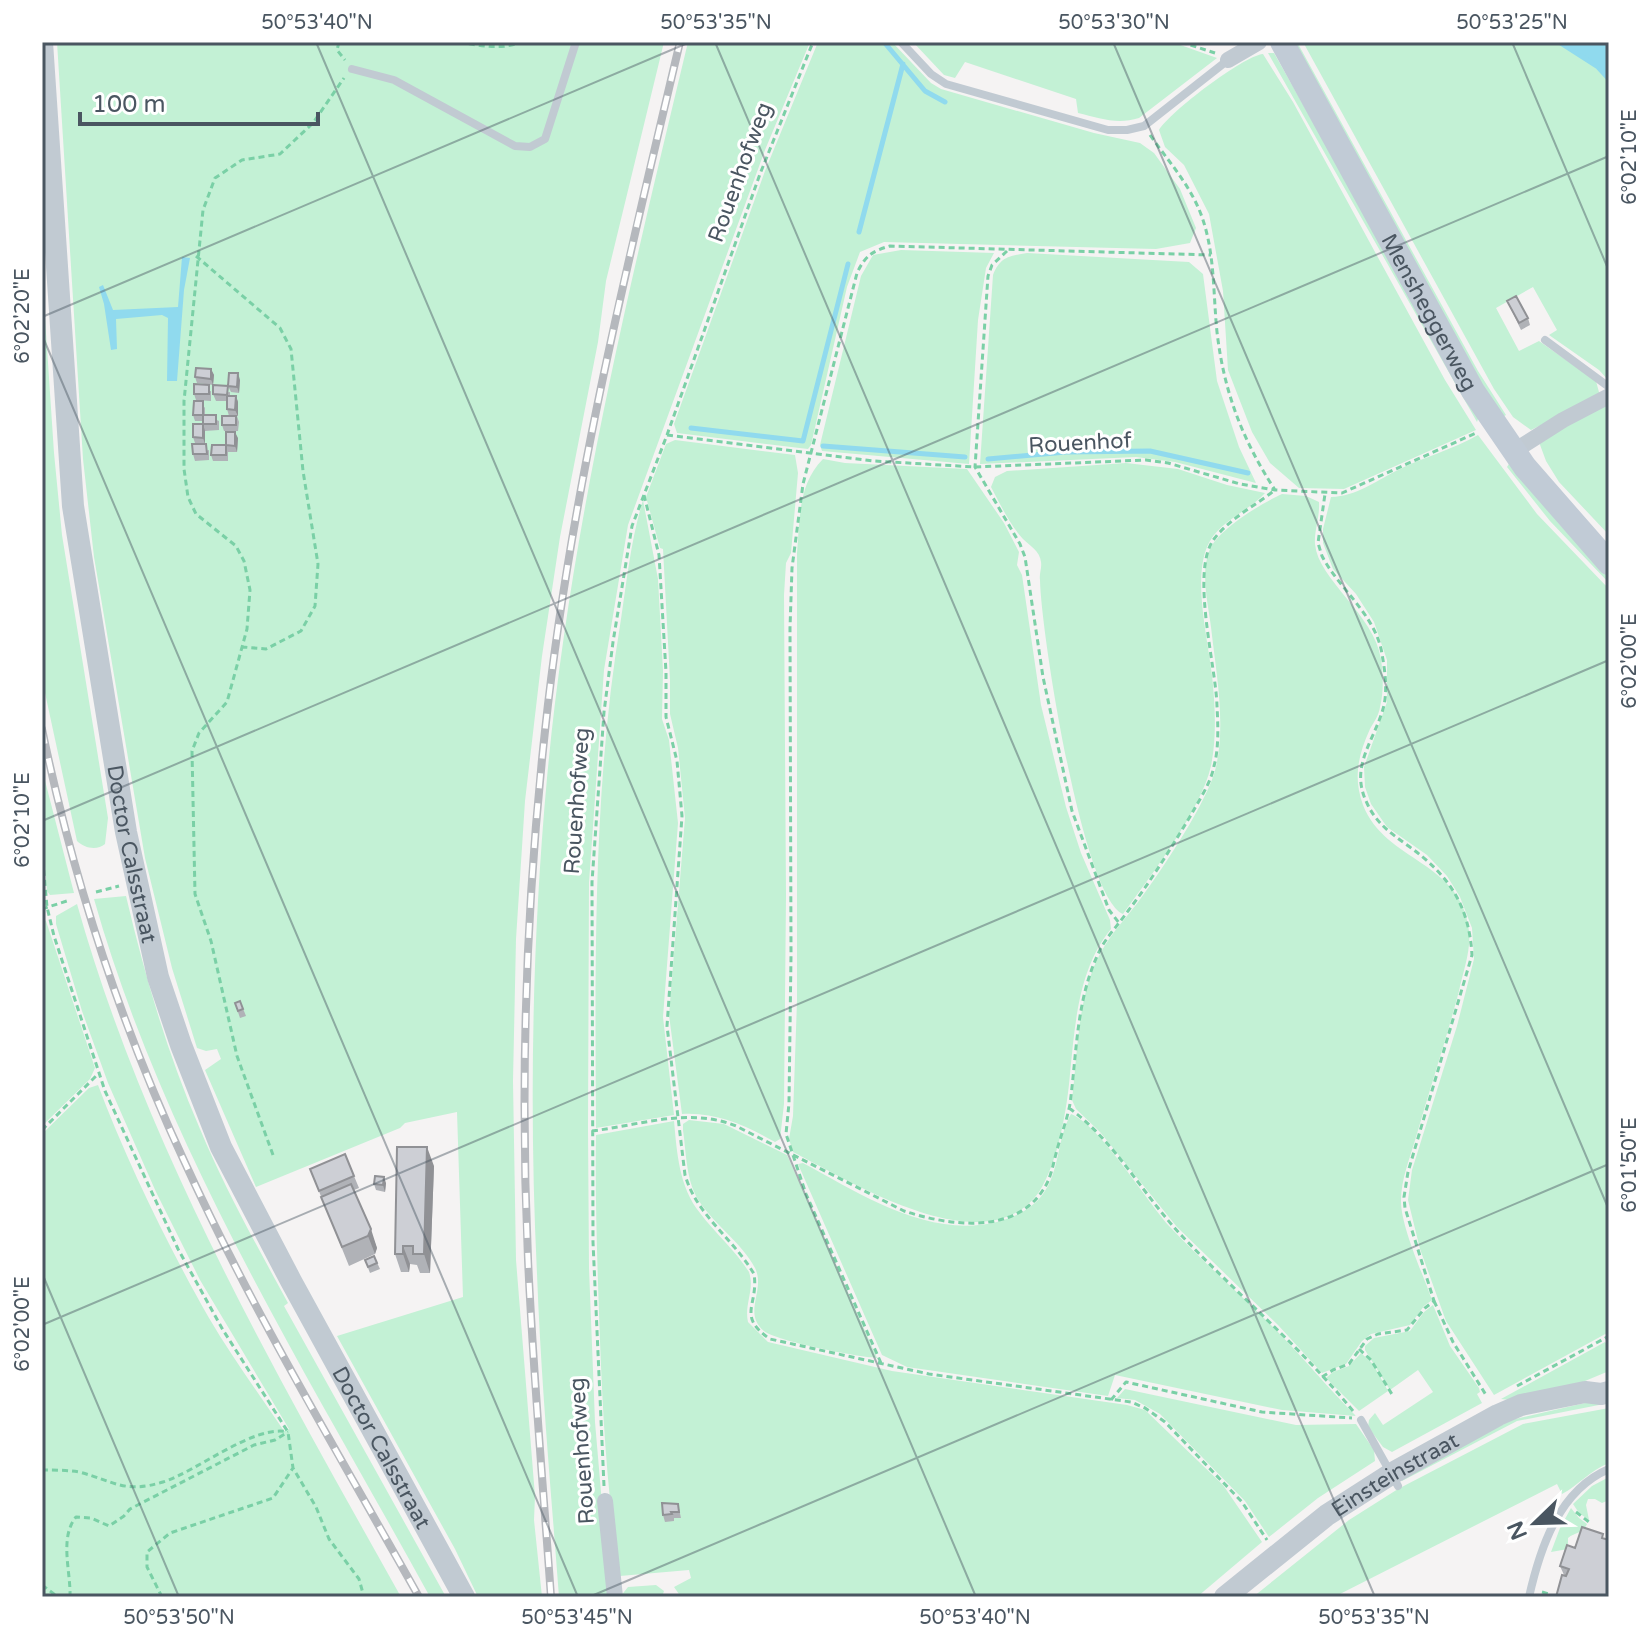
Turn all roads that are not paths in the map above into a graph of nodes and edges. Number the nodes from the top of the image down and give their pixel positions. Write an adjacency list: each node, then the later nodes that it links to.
1 (42, 42): 20 (street, Doctor Calsstraat)
2 (576, 42): 7 (lane)
3 (901, 42): 6 (lane)
4 (1259, 42): 6 (street)
5 (1282, 42): 11 (main road, Mensheggerweg)
6 (1228, 60)
7 (352, 69)
8 (1545, 340): 9 (lane)
9 (1609, 387)
10 (1609, 396): 11 (street)
11 (1514, 451): 12 (main road, Mensheggerweg)
12 (1609, 563)
13 (1609, 1376): 14 (street, Einsteinstraat)
14 (1585, 1392): 15 (street, Einsteinstraat); 18 (street, Einsteinstraat)
15 (1609, 1392)
16 (1361, 1420): 18 (lane)
17 (1609, 1469): 23 (lane)
18 (1395, 1480): 22 (street, Einsteinstraat)
19 (605, 1501): 21 (street, Rouenhofweg)
20 (464, 1597)
21 (615, 1597)
22 (1225, 1597)
23 (1529, 1597)

